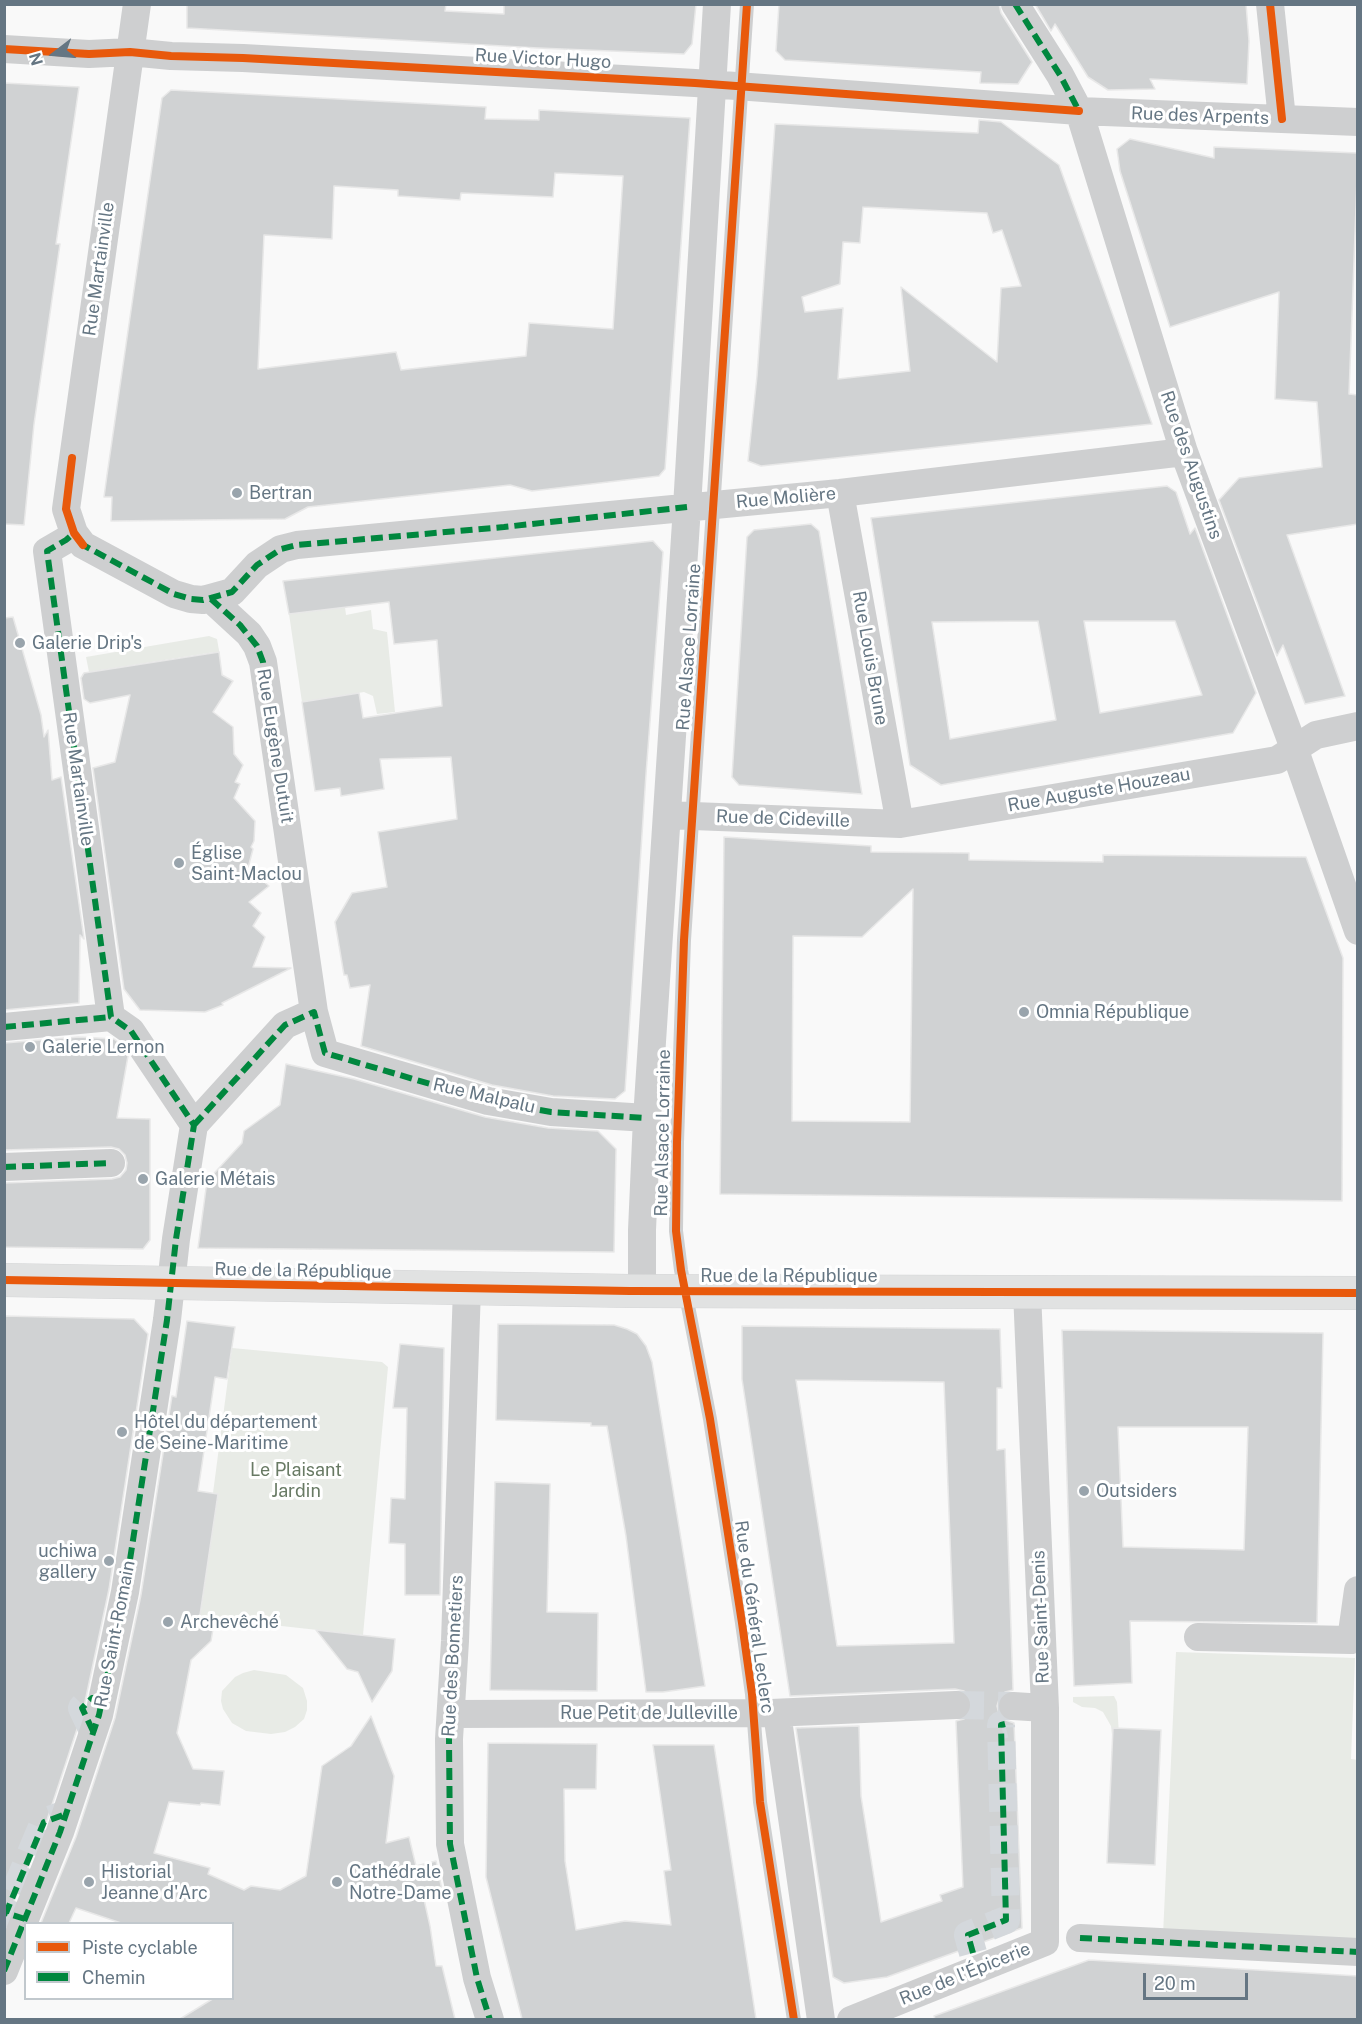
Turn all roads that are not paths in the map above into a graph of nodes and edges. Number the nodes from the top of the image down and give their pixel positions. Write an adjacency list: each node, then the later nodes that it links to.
1 (137, 4): 7 (street, Rue Martainville)
2 (717, 4): 8 (street, Rue Alsace Lorraine)
3 (747, 4): 9 (lane, Rue Alsace Lorraine)
4 (1015, 4): 10 (street, Rue des Augustins)
5 (1270, 4): 11 (street)
6 (4, 49): 7 (street, Rue Victor Hugo)
7 (130, 52): 8 (street, Rue Victor Hugo); 16 (street, Rue Martainville)
8 (711, 84): 9 (street, Rue Victor Hugo); 15 (street, Rue Alsace Lorraine)
9 (741, 86): 10 (street, Rue Victor Hugo); 15 (lane, Rue Alsace Lorraine)
10 (1078, 111): 11 (street, Rue des Arpents); 13 (street, Rue des Augustins)
11 (1282, 119): 12 (street, Rue des Arpents)
12 (1358, 123)
13 (1184, 452): 14 (street, Rue Molière); 19 (street, Rue des Augustins)
14 (840, 493): 15 (street, Rue Molière); 21 (street, Rue Louis Brune)
15 (701, 506): 17 (street, Rue Molière); 20 (street, Rue Alsace Lorraine)
16 (79, 539): 17 (street); 24 (street, Rue Martainville)
17 (211, 599): 23 (street, Rue Eugène Dutuit)
18 (1358, 726): 19 (street, Rue Auguste Houzeau)
19 (1294, 748): 21 (street, Rue Auguste Houzeau); 22 (street, Rue des Augustins)
20 (679, 815): 21 (street, Rue de Cideville); 27 (street, Rue Alsace Lorraine); 35 (lane, Rue Alsace Lorraine)
21 (900, 824)
22 (1358, 931)
23 (314, 1012): 26 (street, Rue Eugène Dutuit); 28 (street)
24 (121, 1024): 25 (street); 28 (street)
25 (4, 1027)
26 (325, 1053): 27 (street, Rue Malpalu)
27 (647, 1118): 34 (street, Rue Alsace Lorraine)
28 (194, 1125): 32 (street, Rue Saint-Romain)
29 (111, 1163): 30 (street)
30 (4, 1167)
31 (4, 1280): 32 (street, Rue de la République)
32 (171, 1283): 33 (street, Rue de la République); 48 (street, Rue Saint-Romain)
33 (466, 1288): 34 (street, Rue de la République); 44 (street, Rue des Bonnetiers)
34 (642, 1291): 35 (street, Rue de la République)
35 (684, 1291): 36 (street, Rue de la République); 43 (lane, Rue du Général Leclerc)
36 (1027, 1292): 37 (street, Rue de la République); 42 (street, Rue Saint-Denis)
37 (1358, 1293)
38 (1358, 1590): 39 (street)
39 (1198, 1637)
40 (956, 1705): 43 (street, Rue Petit de Julleville)
41 (1013, 1706): 42 (street)
42 (1045, 1708): 46 (street, Rue Saint-Denis)
43 (765, 1713): 44 (street, Rue Petit de Julleville); 50 (lane, Rue du Général Leclerc); 51 (street, Rue du Général Leclerc)
44 (451, 1714): 49 (street, Rue des Bonnetiers)
45 (1080, 1938): 47 (street)
46 (1045, 1942): 52 (street, Rue de l'Épicerie)
47 (1358, 1952)
48 (4, 1971)
49 (490, 2019)
50 (794, 2019)
51 (821, 2019)
52 (851, 2019)

